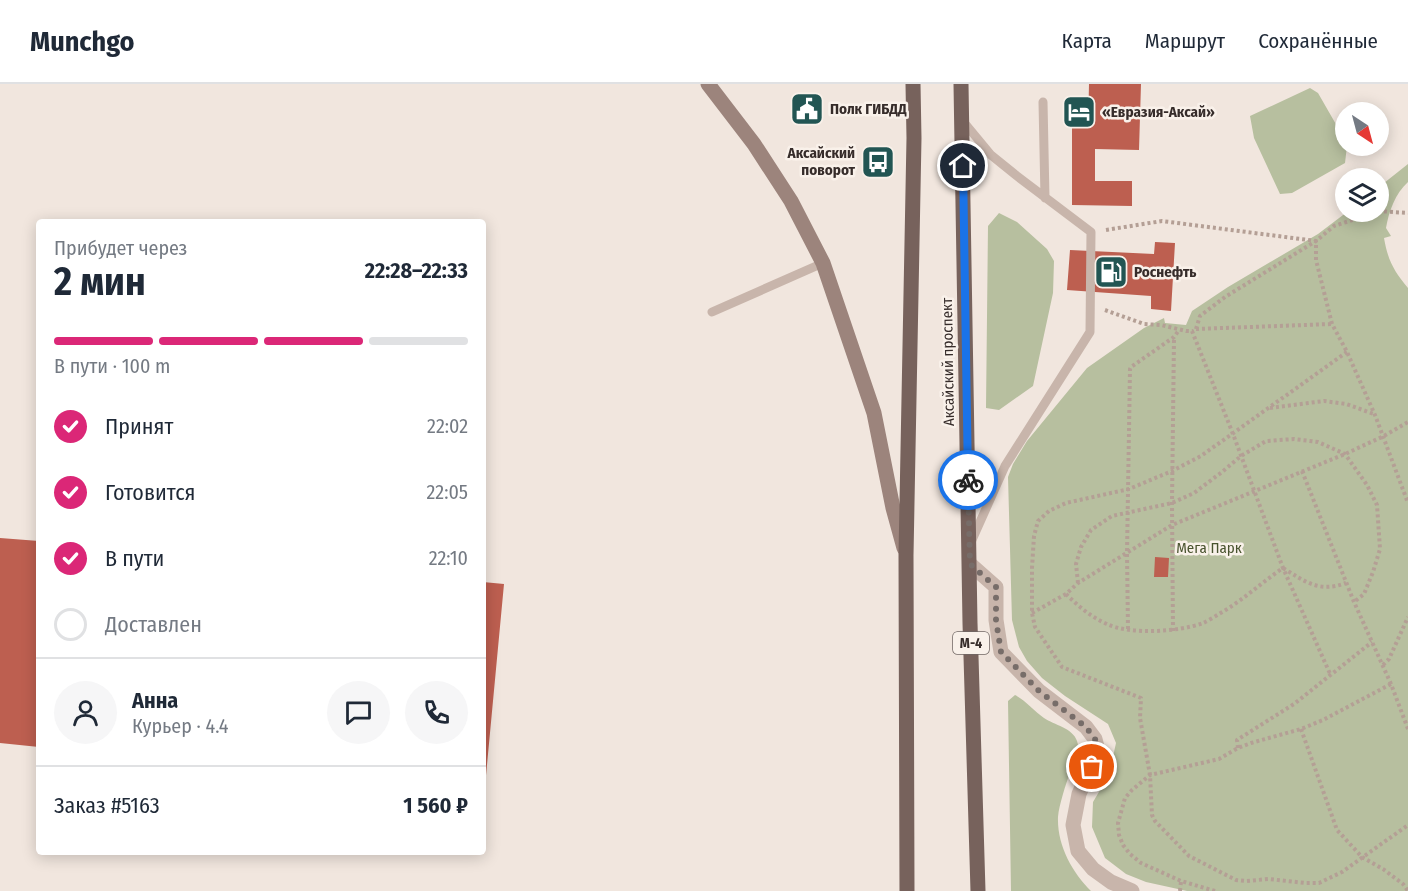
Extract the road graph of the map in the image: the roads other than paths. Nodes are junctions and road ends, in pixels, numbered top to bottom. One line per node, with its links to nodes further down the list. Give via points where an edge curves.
1 (708, 84): 7 (main road, via 785,192)
2 (913, 84): 10 (main road)
3 (961, 84): 5 (main road, Аксайский проспект / М-4)
4 (1044, 102): 6 (lane)
5 (962, 120): 6 (lane, via 991,155); 9 (main road, Аксайский проспект / М-4)
6 (1045, 198): 9 (lane, via 1091,232 1090,332 1005,466)
7 (823, 263): 8 (lane); 10 (main road, via 874,413)
8 (712, 312)
9 (969, 545): 11 (main road, Аксайский проспект / М-4)
10 (906, 555): 12 (main road)
11 (970, 564): 13 (main road, Аксайский проспект / М-4); 14 (street, via 996,587 1001,652 1095,739 1098,751 1079,794 1073,825 1078,851 1093,869)
12 (907, 891)
13 (978, 891)
14 (1132, 891)

